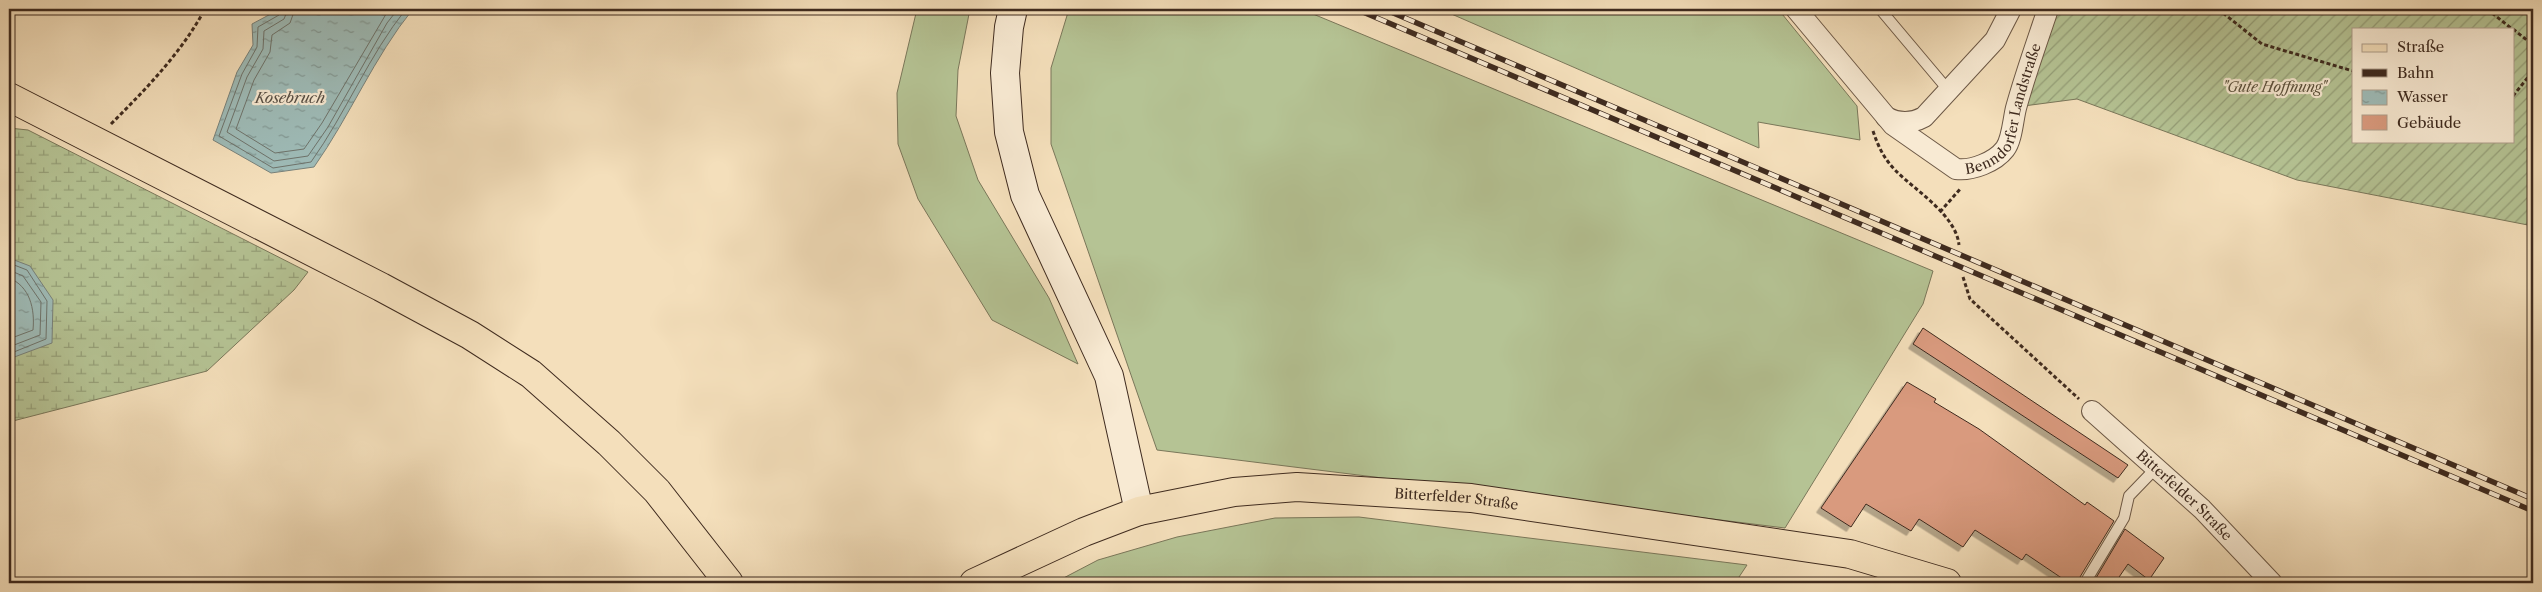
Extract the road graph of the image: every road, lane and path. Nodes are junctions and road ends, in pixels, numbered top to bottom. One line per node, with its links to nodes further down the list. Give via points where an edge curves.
1 (206, 9): 19 (path, via 190,36 153,83)
2 (1013, 9): 26 (main road, via 1005,73 1008,132 1025,195 1109,376)
3 (1796, 9): 17 (street, Benndorfer Landstraße)
4 (1880, 9): 14 (lane)
5 (2011, 9): 14 (street, via 1995,40)
6 (2048, 9): 18 (street, Benndorfer Landstraße, via 2006,148 1990,161 1970,169 1956,169 1906,135)
7 (2218, 9): 12 (path, via 2262,44)
8 (2487, 9): 9 (path)
9 (2512, 28)
10 (2514, 30): 11 (path)
11 (2533, 45)
12 (2352, 70)
13 (2533, 71): 15 (path)
14 (1949, 91): 18 (street, via 1915,122 1895,122)
15 (2514, 95)
16 (9, 98): 19 (main road)
17 (1871, 99): 18 (street, Benndorfer Landstraße); 21 (path, via 1871,126 1879,149 1894,169)
18 (1886, 116)
19 (93, 142): 28 (main road, via 380,287 470,335 531,374 609,443 657,491)
20 (1961, 188): 21 (path)
21 (1940, 212): 22 (path, via 1951,222)
22 (1960, 245)
23 (1963, 277): 24 (path, via 1970,299)
24 (2092, 412): 25 (street, Bitterfelder Straße)
25 (2156, 468): 27 (lane, via 2129,496 2124,518); 31 (street, Bitterfelder Straße, via 2202,509)
26 (1139, 511): 29 (main road, Bitterfelder Straße, via 1084,532); 30 (main road, Bitterfelder Straße, via 1234,492 1296,487 1471,498 1850,554)
27 (2086, 581)
28 (729, 583)
29 (974, 583)
30 (1947, 583)
31 (2272, 583)

